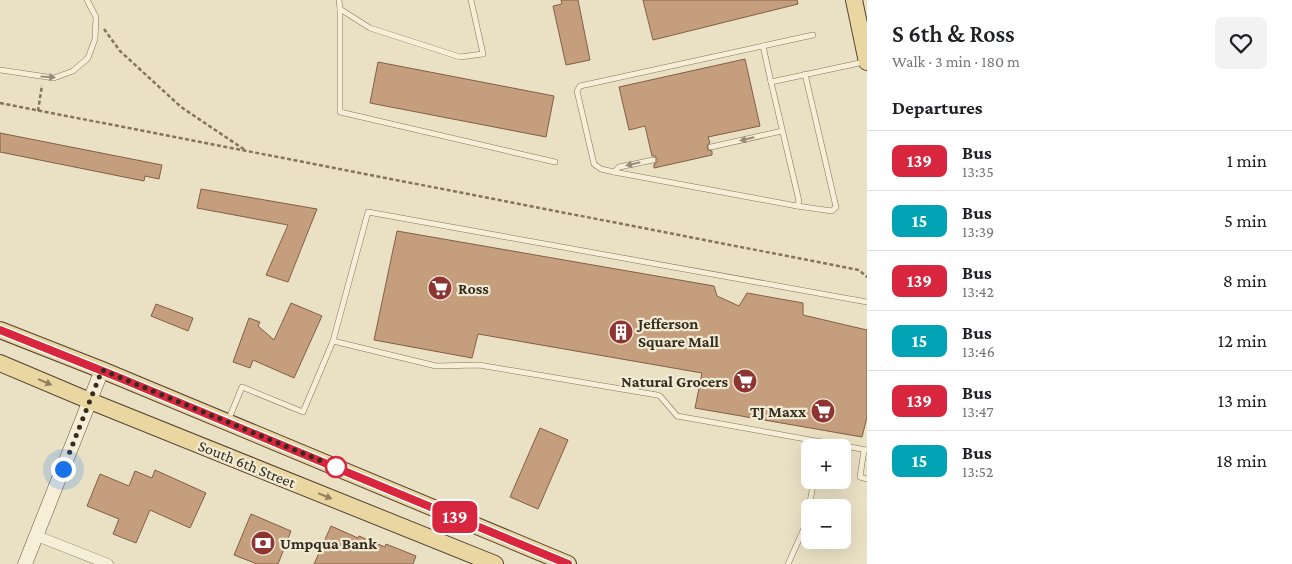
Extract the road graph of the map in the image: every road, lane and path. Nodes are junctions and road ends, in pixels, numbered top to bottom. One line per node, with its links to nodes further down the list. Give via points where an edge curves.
1 (87, 0): 6 (lane)
2 (339, 0): 5 (lane)
3 (472, 0): 5 (lane, via 483,54 460,56 370,28)
4 (854, 0): 9 (main road)
5 (340, 9): 20 (lane, via 340,112)
6 (96, 18): 12 (lane, one-way to 6, via 54,78 73,71 88,58 95,39); 18 (path, via 120,51 181,107)
7 (813, 35): 8 (lane)
8 (763, 46): 13 (lane); 21 (lane, via 580,86 577,91 594,164)
9 (867, 62): 11 (lane)
10 (0, 70): 12 (lane)
11 (805, 74): 13 (lane); 22 (lane, via 836,207 832,211)
12 (43, 77): 15 (path)
13 (771, 82): 16 (lane)
14 (0, 103): 15 (path)
15 (38, 111): 18 (path)
16 (782, 131): 17 (lane, one-way to 17); 22 (lane, via 799,201)
17 (711, 147)
18 (246, 151): 23 (path, via 860,270)
19 (652, 160): 21 (lane, one-way to 21, via 619,167)
20 (555, 162)
21 (614, 172): 22 (lane)
22 (797, 206)
23 (867, 277)
24 (867, 302): 26 (lane, via 368,212)
25 (0, 330): 28 (main road, South 6th Street)
26 (333, 341): 30 (lane, via 304,412 242,387); 31 (lane, via 436,366 479,365 657,395 677,416)
27 (0, 363): 29 (main road, South 6th Street, one-way to 29)
28 (102, 370): 29 (street); 30 (main road, South 6th Street)
29 (90, 401): 36 (street); 39 (main road, South 6th Street, one-way to 39)
30 (227, 422): 40 (main road, South 6th Street)
31 (801, 441)
32 (851, 448): 33 (lane)
33 (866, 450): 34 (lane, via 860,477)
34 (867, 479)
35 (812, 489): 41 (lane, via 806,524)
36 (37, 536): 37 (street); 38 (street)
37 (25, 564)
38 (108, 564)
39 (495, 564)
40 (568, 564)
41 (788, 564)

